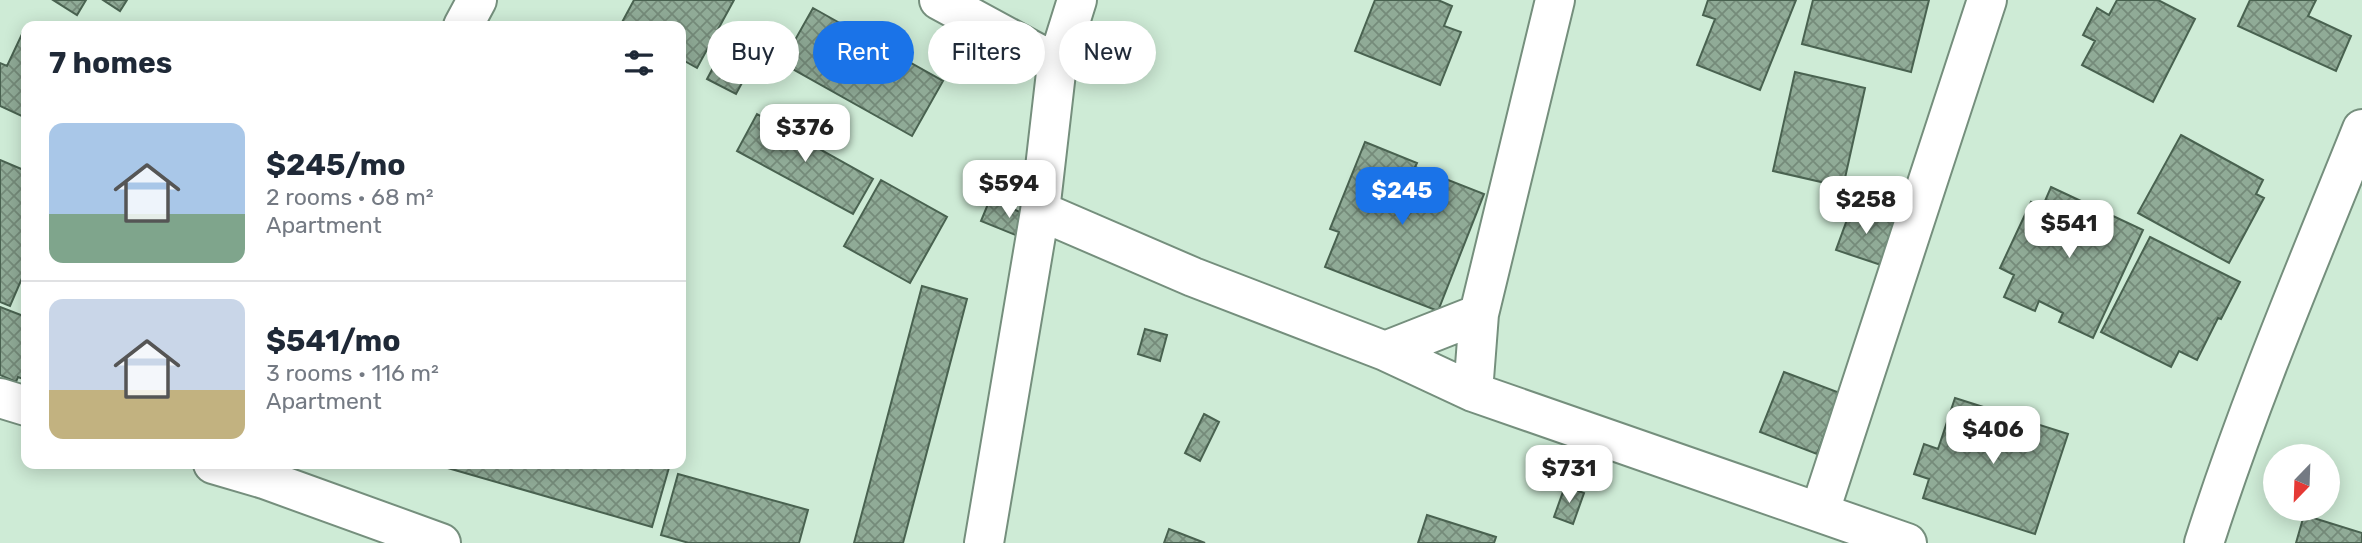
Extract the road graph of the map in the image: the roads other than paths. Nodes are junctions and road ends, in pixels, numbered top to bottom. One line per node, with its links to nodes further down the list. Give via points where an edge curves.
1 (477, 0): 6 (street)
2 (939, 0): 7 (street)
3 (1077, 0): 7 (street)
4 (1555, 0): 10 (street)
5 (1987, 0): 17 (street)
6 (466, 21)
7 (1057, 64): 9 (street)
8 (2362, 129): 21 (street, via 2281,331)
9 (1040, 211): 11 (street, via 1193,277); 19 (street)
10 (1479, 314): 11 (street); 12 (street)
11 (1385, 351): 12 (street)
12 (1473, 392): 17 (street)
13 (0, 398): 14 (street)
14 (21, 404)
15 (247, 469): 16 (street)
16 (267, 472): 18 (street)
17 (1820, 511): 20 (street)
18 (441, 543)
19 (984, 543)
20 (1907, 543)
21 (2204, 543)

